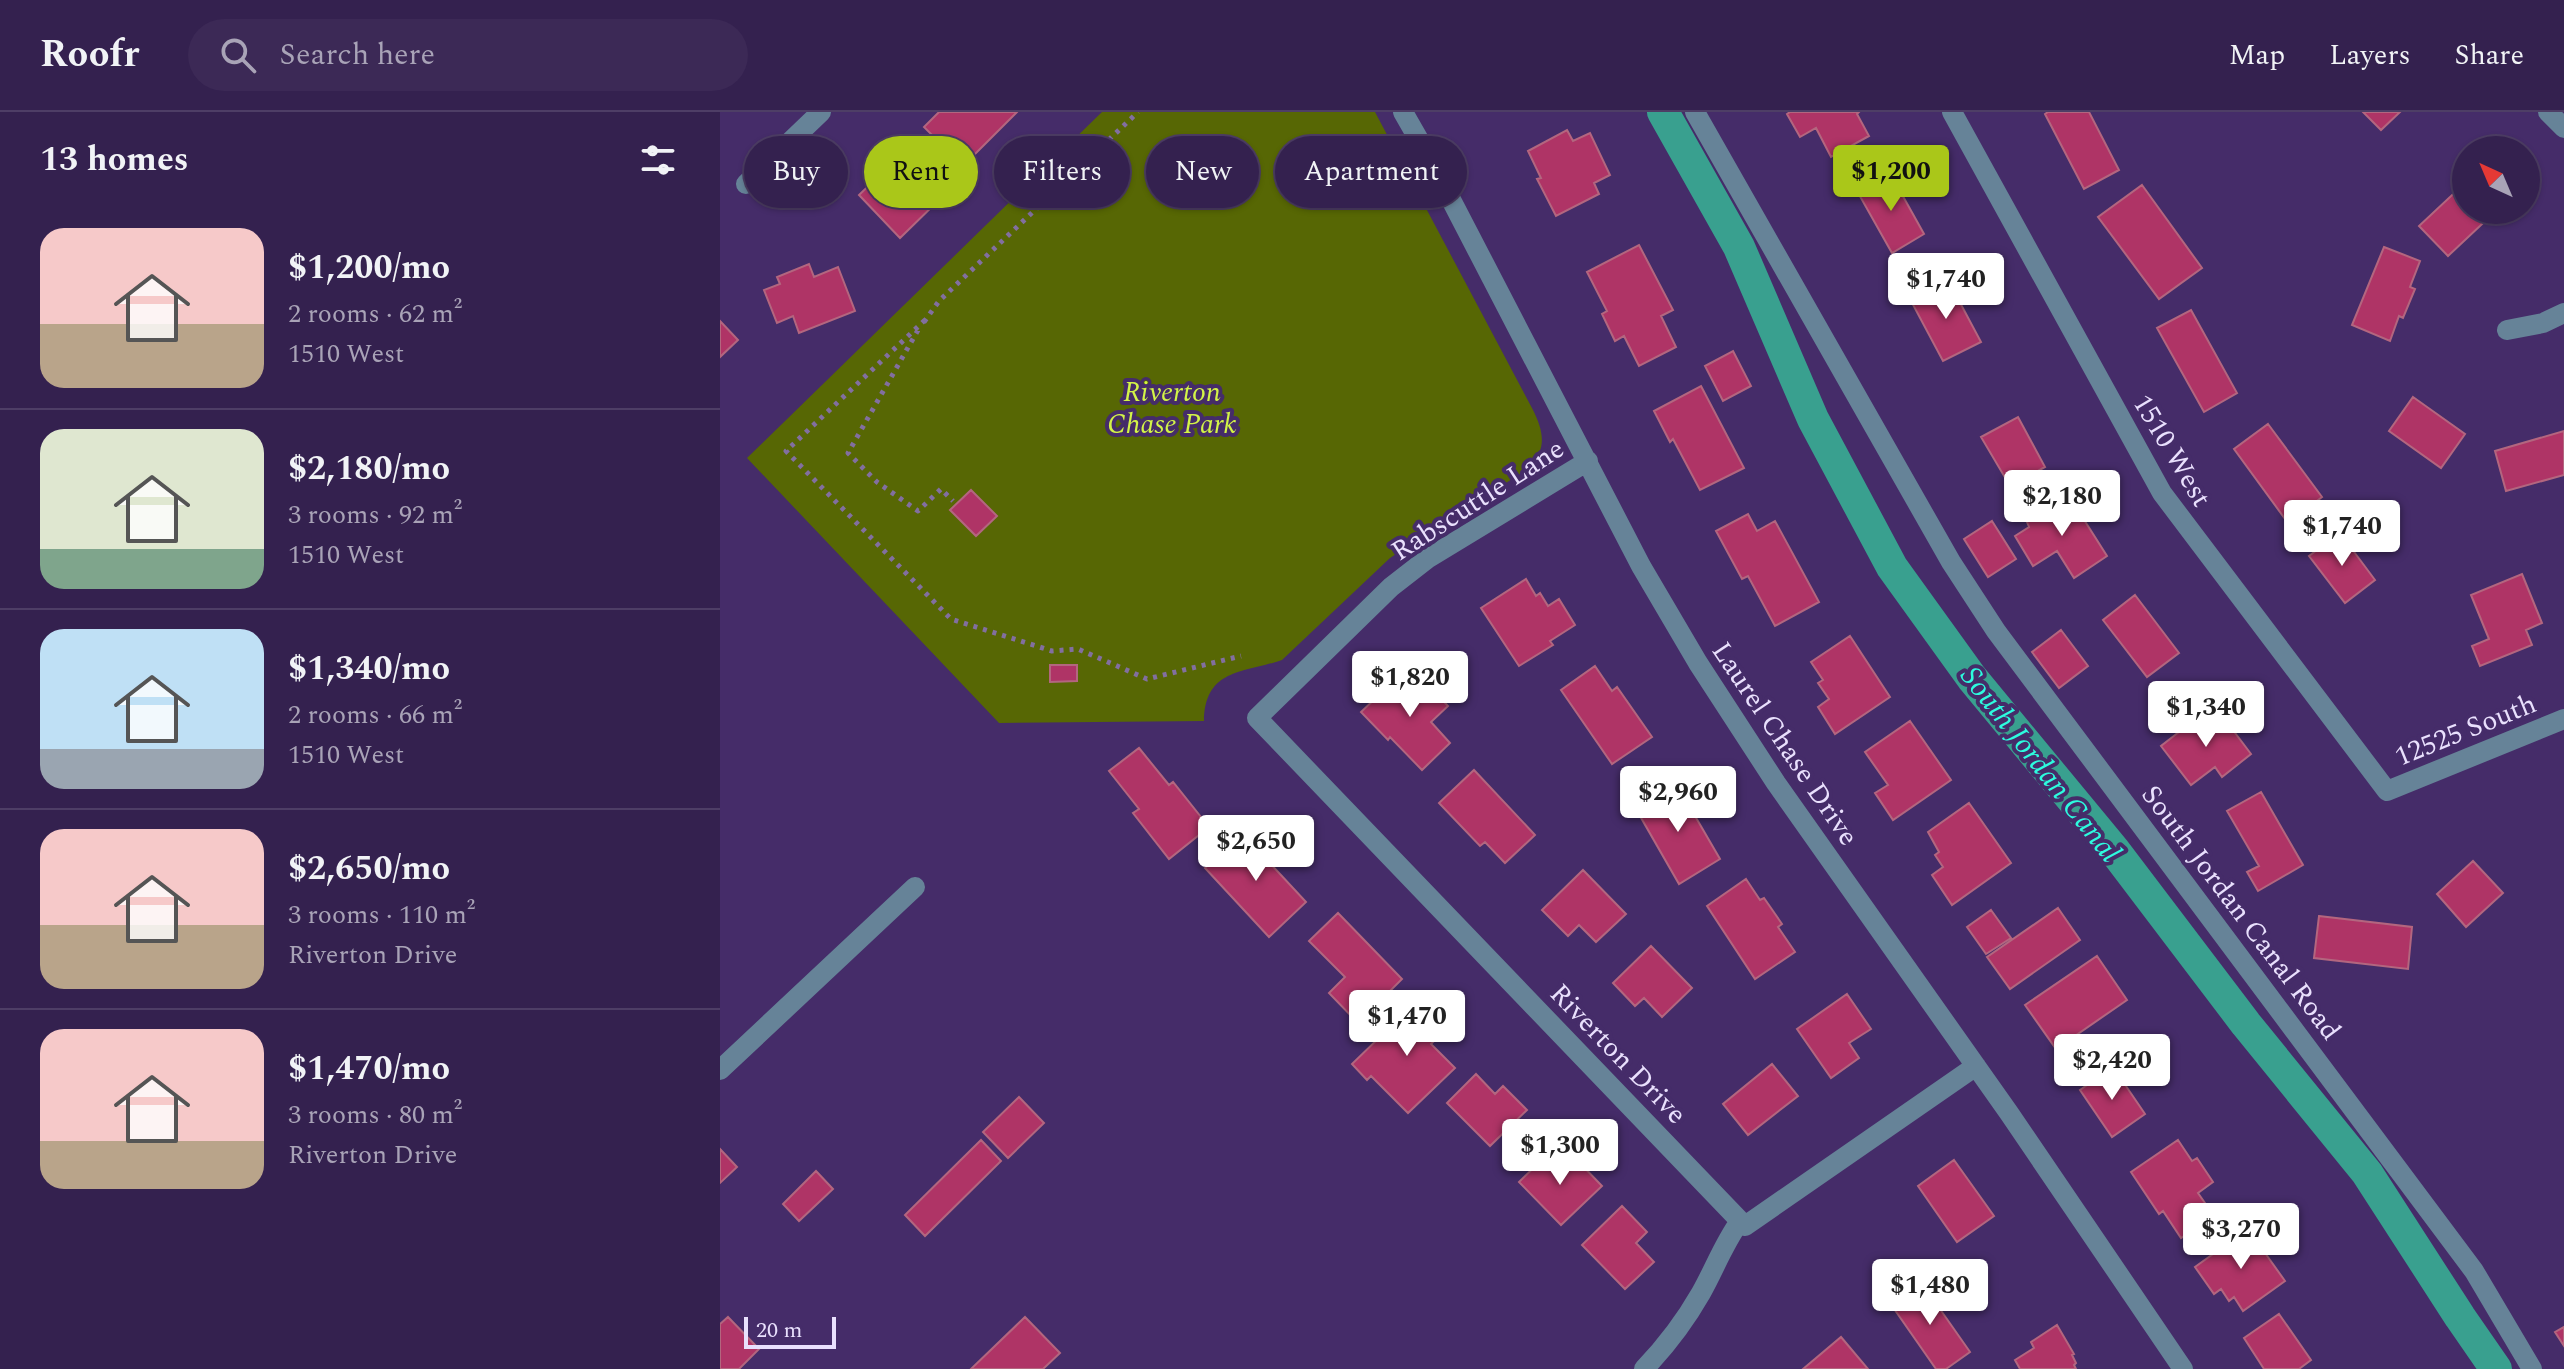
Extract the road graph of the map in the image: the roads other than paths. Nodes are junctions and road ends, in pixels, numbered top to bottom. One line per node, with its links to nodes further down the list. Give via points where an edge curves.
1 (821, 112): 7 (street)
2 (1403, 112): 10 (street, Laurel Chase Drive)
3 (1695, 112): 20 (street, South Jordan Canal Road, via 1951,562 1996,631 2474,1271)
4 (1952, 112): 13 (street, 1510 West, via 2162,493)
5 (2548, 112): 6 (street)
6 (2564, 128)
7 (796, 136)
8 (2564, 313): 9 (street)
9 (2507, 330)
10 (1588, 461): 11 (street, Rabscuttle Lane, via 1391,587); 15 (street, Laurel Chase Drive, via 1698,663)
11 (1257, 718): 17 (street, Riverton Drive)
12 (2564, 719): 13 (street, 12525 South)
13 (2387, 791)
14 (915, 887): 16 (street)
15 (1976, 1066): 17 (street, via 1745,1226); 19 (street, Laurel Chase Drive)
16 (720, 1070)
17 (1740, 1221): 18 (street, via 1678,1329)
18 (1644, 1369)
19 (2183, 1369)
20 (2532, 1369)

